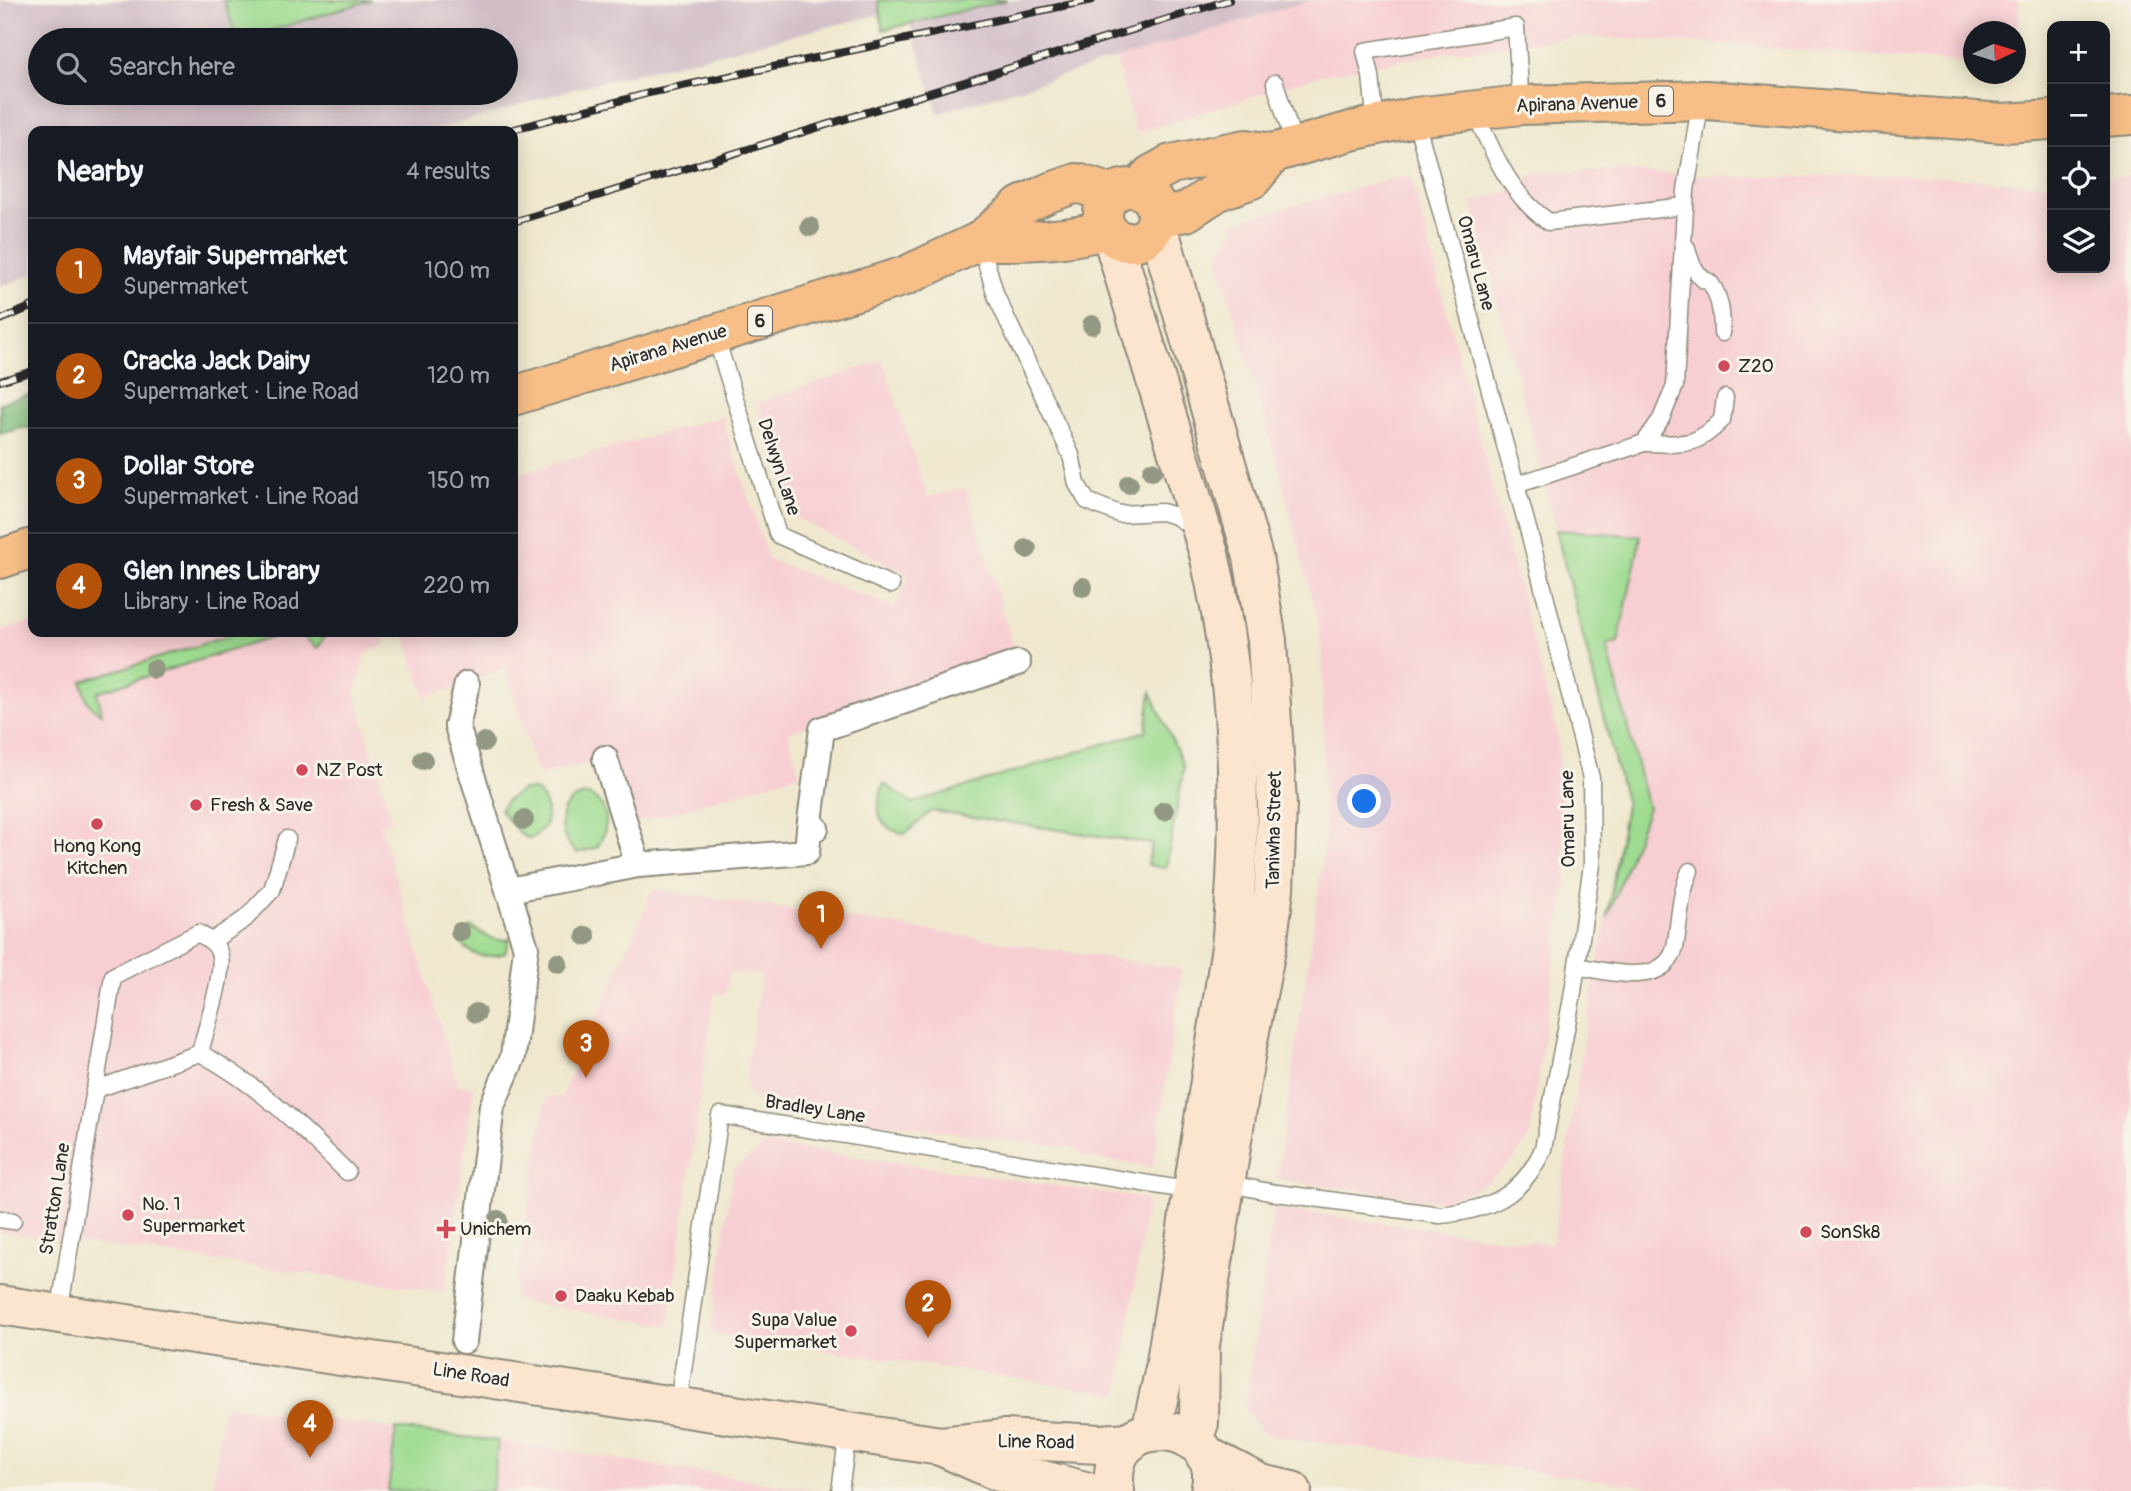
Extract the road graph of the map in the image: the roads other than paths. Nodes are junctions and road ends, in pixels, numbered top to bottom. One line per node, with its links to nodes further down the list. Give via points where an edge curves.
1 (1275, 83): 10 (lane)
2 (1700, 100): 3 (main road, Apirana Avenue / 6); 8 (main road, Apirana Avenue / 6, via 2003,123); 11 (lane)
3 (1521, 105): 4 (main road, Apirana Avenue / 6); 9 (lane, via 1516,27 1478,31 1365,51)
4 (1474, 110): 6 (main road, Apirana Avenue / 6); 11 (lane, via 1510,180 1549,222)
5 (2131, 115): 7 (main road)
6 (1415, 117): 9 (main road, Apirana Avenue / 6); 22 (lane, Omaru Lane)
7 (2110, 117)
8 (2047, 120)
9 (1376, 126): 10 (main road, Apirana Avenue / 6)
10 (1284, 150): 12 (main road, Apirana Avenue / 6, via 1246,149 1171,164 1151,175)
11 (1685, 206): 13 (lane)
12 (1130, 215): 14 (main road, Apirana Avenue / 6, via 1085,236); 14 (main road, Apirana Avenue / 6, via 1077,183 1021,205); 19 (main road, Taniwha Street, via 1163,244); 21 (main road, Taniwha Street)
13 (1684, 235): 15 (lane, via 1693,267 1717,295); 20 (lane, via 1675,386)
14 (980, 241): 16 (main road, Apirana Avenue / 6, via 905,276); 23 (lane, via 996,296 1071,456 1077,484 1087,501 1119,514)
15 (1723, 333)
16 (715, 334): 17 (main road, Apirana Avenue / 6); 27 (lane, Delwyn Lane, via 778,535)
17 (518, 394)
18 (1725, 398): 20 (lane, via 1722,420 1700,438 1686,444)
19 (1211, 412): 21 (main road); 40 (main road, Taniwha Street, via 1253,557 1267,641 1277,804 1268,939 1246,1051)
20 (1644, 443): 22 (lane)
21 (1185, 479): 23 (lane, via 1176,499); 24 (main road, Taniwha Street)
22 (1516, 485): 36 (lane, Omaru Lane, via 1591,778 1592,865)
23 (1162, 512): 24 (lane)
24 (1204, 536): 40 (main road, Taniwha Street, via 1229,669 1237,757 1236,899)
25 (28, 550): 26 (main road)
26 (0, 559)
27 (891, 585)
28 (1018, 663): 32 (street, via 822,729 807,852)
29 (467, 684): 34 (street, via 457,726)
30 (605, 758): 32 (street)
31 (287, 839): 35 (lane, via 272,890 245,919)
32 (638, 865): 34 (street)
33 (1690, 872): 36 (lane, via 1682,890 1674,950 1656,970 1635,975)
34 (509, 890): 43 (street, via 526,948 513,1057 492,1106)
35 (212, 941): 37 (lane, via 220,955 219,977); 38 (lane, Stratton Lane, via 198,933 113,976)
36 (1577, 966): 40 (lane, Omaru Lane, via 1543,1149 1535,1167 1508,1195 1463,1213 1440,1215)
37 (200, 1053): 38 (lane); 39 (lane, via 233,1071 284,1110)
38 (94, 1090): 42 (lane, Stratton Lane)
39 (347, 1172)
40 (1210, 1187): 44 (lane, Bradley Lane, via 720,1115); 46 (main road, Taniwha Street, via 1165,1368); 48 (main road, Taniwha Street, via 1200,1345)
41 (0, 1305): 42 (main road, Line Road)
42 (59, 1314): 44 (main road, Line Road)
43 (464, 1341)
44 (678, 1405): 45 (main road, Line Road)
45 (848, 1433): 47 (main road, Line Road); 49 (lane)
46 (1140, 1437): 47 (main road, Line Road, via 1100,1444 1005,1439); 48 (main road, Line Road, via 1165,1430 1180,1433); 51 (main road, Taniwha Street, via 1121,1453 1115,1466)
47 (941, 1446): 50 (main road, Line Road, via 999,1472)
48 (1202, 1462): 52 (main road)
49 (840, 1491)
50 (1085, 1491)
51 (1115, 1491)
52 (1292, 1491)

